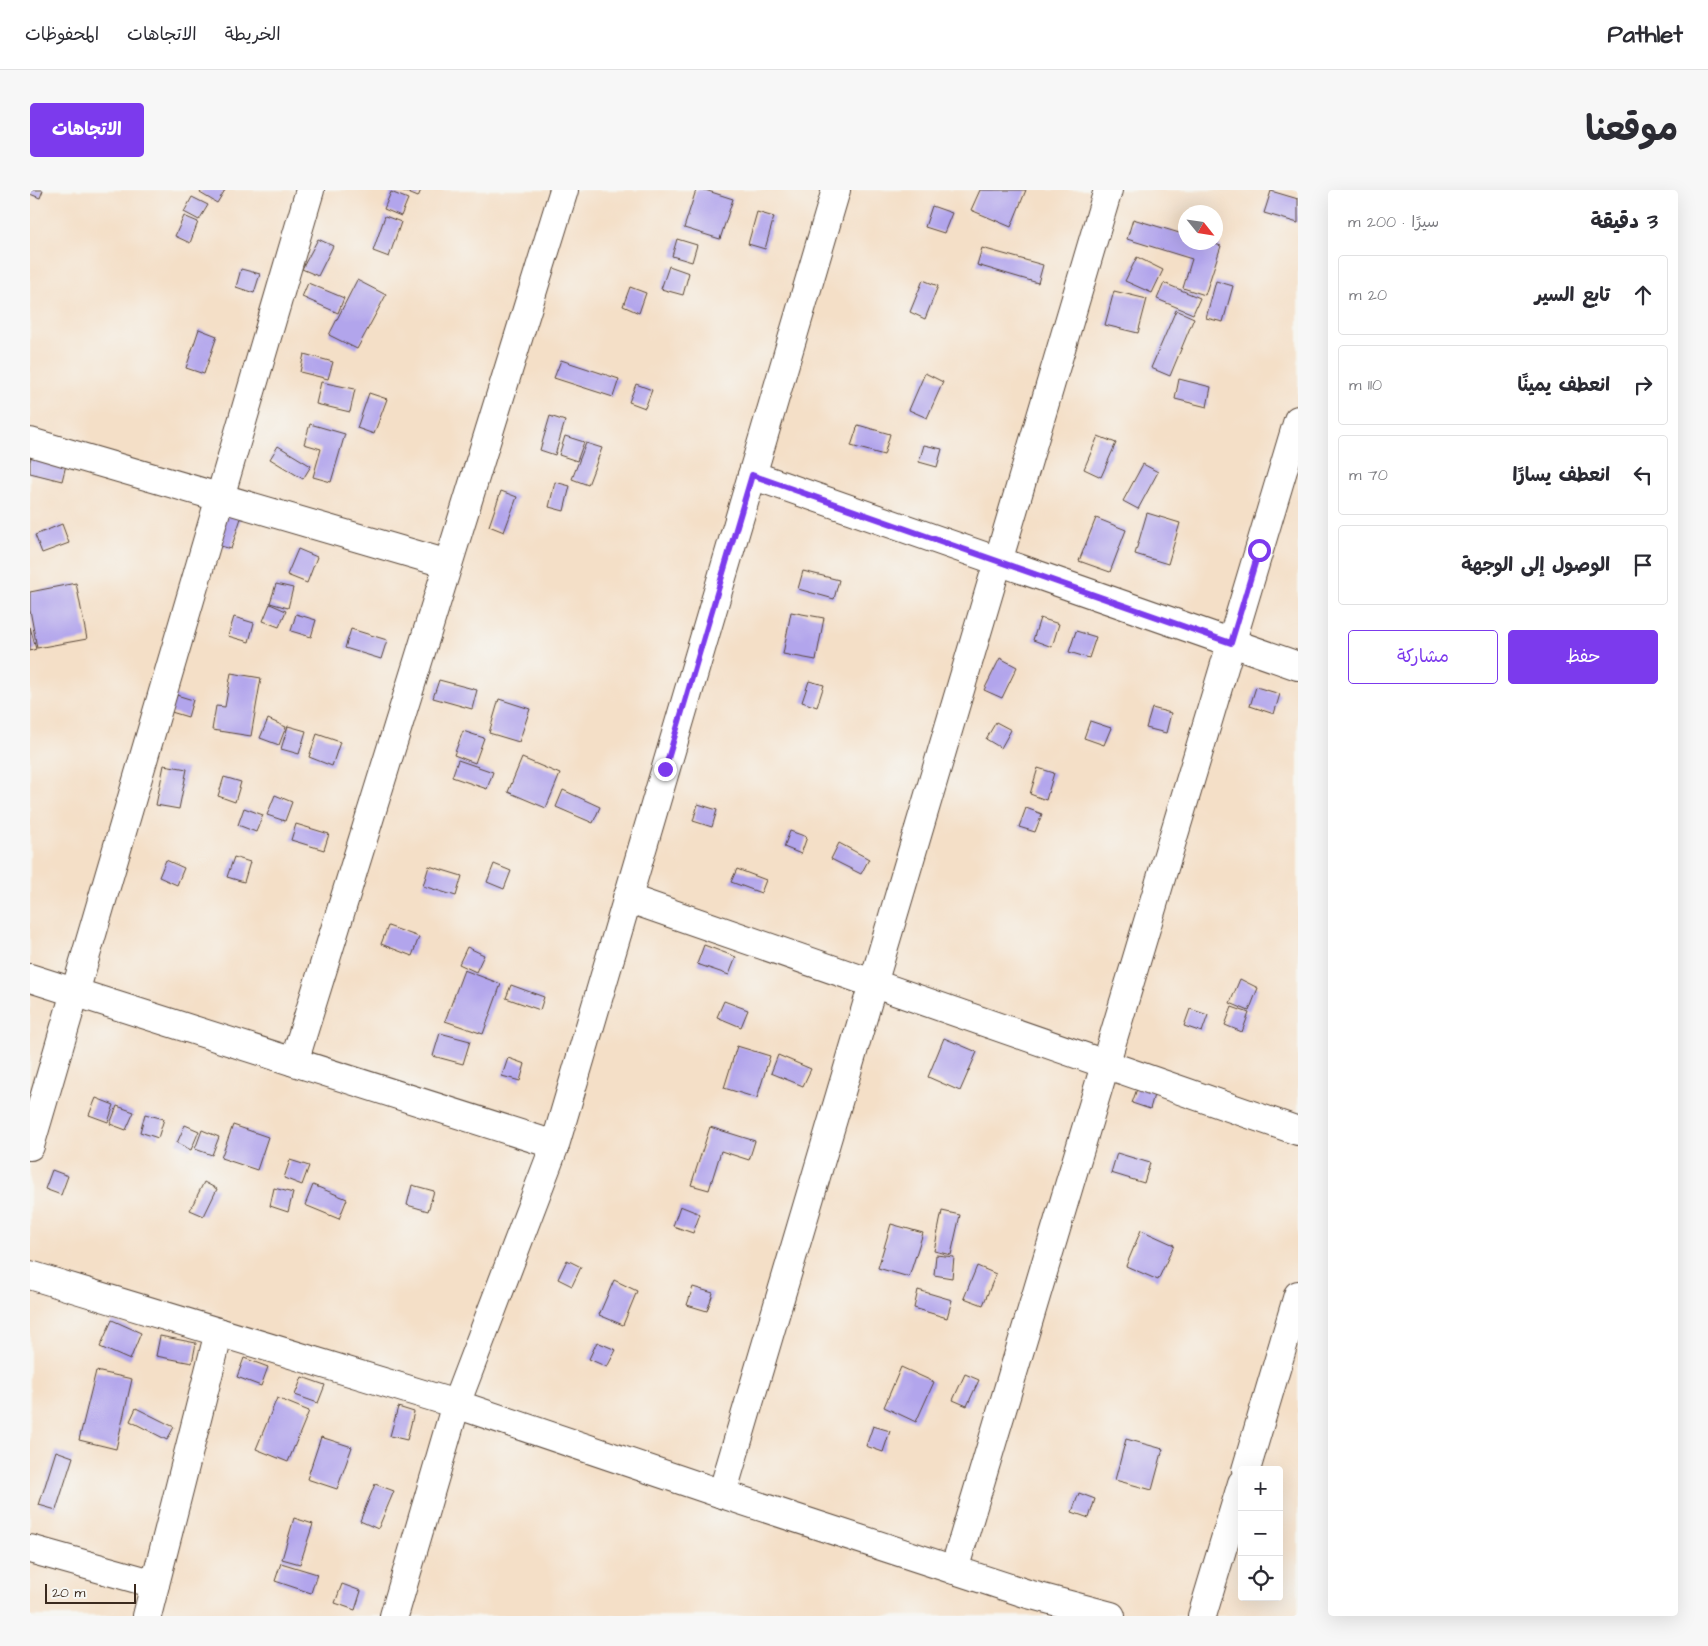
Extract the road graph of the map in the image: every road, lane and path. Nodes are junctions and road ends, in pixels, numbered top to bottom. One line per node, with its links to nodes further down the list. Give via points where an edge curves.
1 (310, 190): 8 (street)
2 (564, 190): 10 (street)
3 (836, 190): 7 (street)
4 (1108, 190): 9 (street)
5 (1298, 420): 11 (street)
6 (30, 442): 8 (street)
7 (752, 475): 9 (street); 13 (street)
8 (220, 498): 10 (street); 16 (street)
9 (998, 561): 11 (street); 15 (street)
10 (448, 564): 17 (street)
11 (1231, 643): 12 (street); 18 (street)
12 (1298, 666)
13 (627, 898): 15 (street); 20 (street)
14 (30, 978): 16 (street)
15 (873, 984): 18 (street); 27 (street)
16 (75, 992): 17 (street); 21 (street)
17 (294, 1062): 20 (street)
18 (1105, 1064): 19 (street); 30 (street)
19 (1298, 1131)
20 (554, 1145): 25 (street)
21 (30, 1146)
22 (30, 1275): 24 (street)
23 (1298, 1295): 26 (street)
24 (219, 1332): 25 (street); 31 (street)
25 (456, 1404): 27 (street); 33 (street)
26 (1247, 1466)
27 (722, 1494): 30 (street)
28 (1238, 1496): 35 (street)
29 (30, 1548): 31 (street)
30 (954, 1570): 34 (street)
31 (155, 1584): 32 (street)
32 (147, 1616)
33 (394, 1616)
34 (1111, 1616)
35 (1202, 1616)

